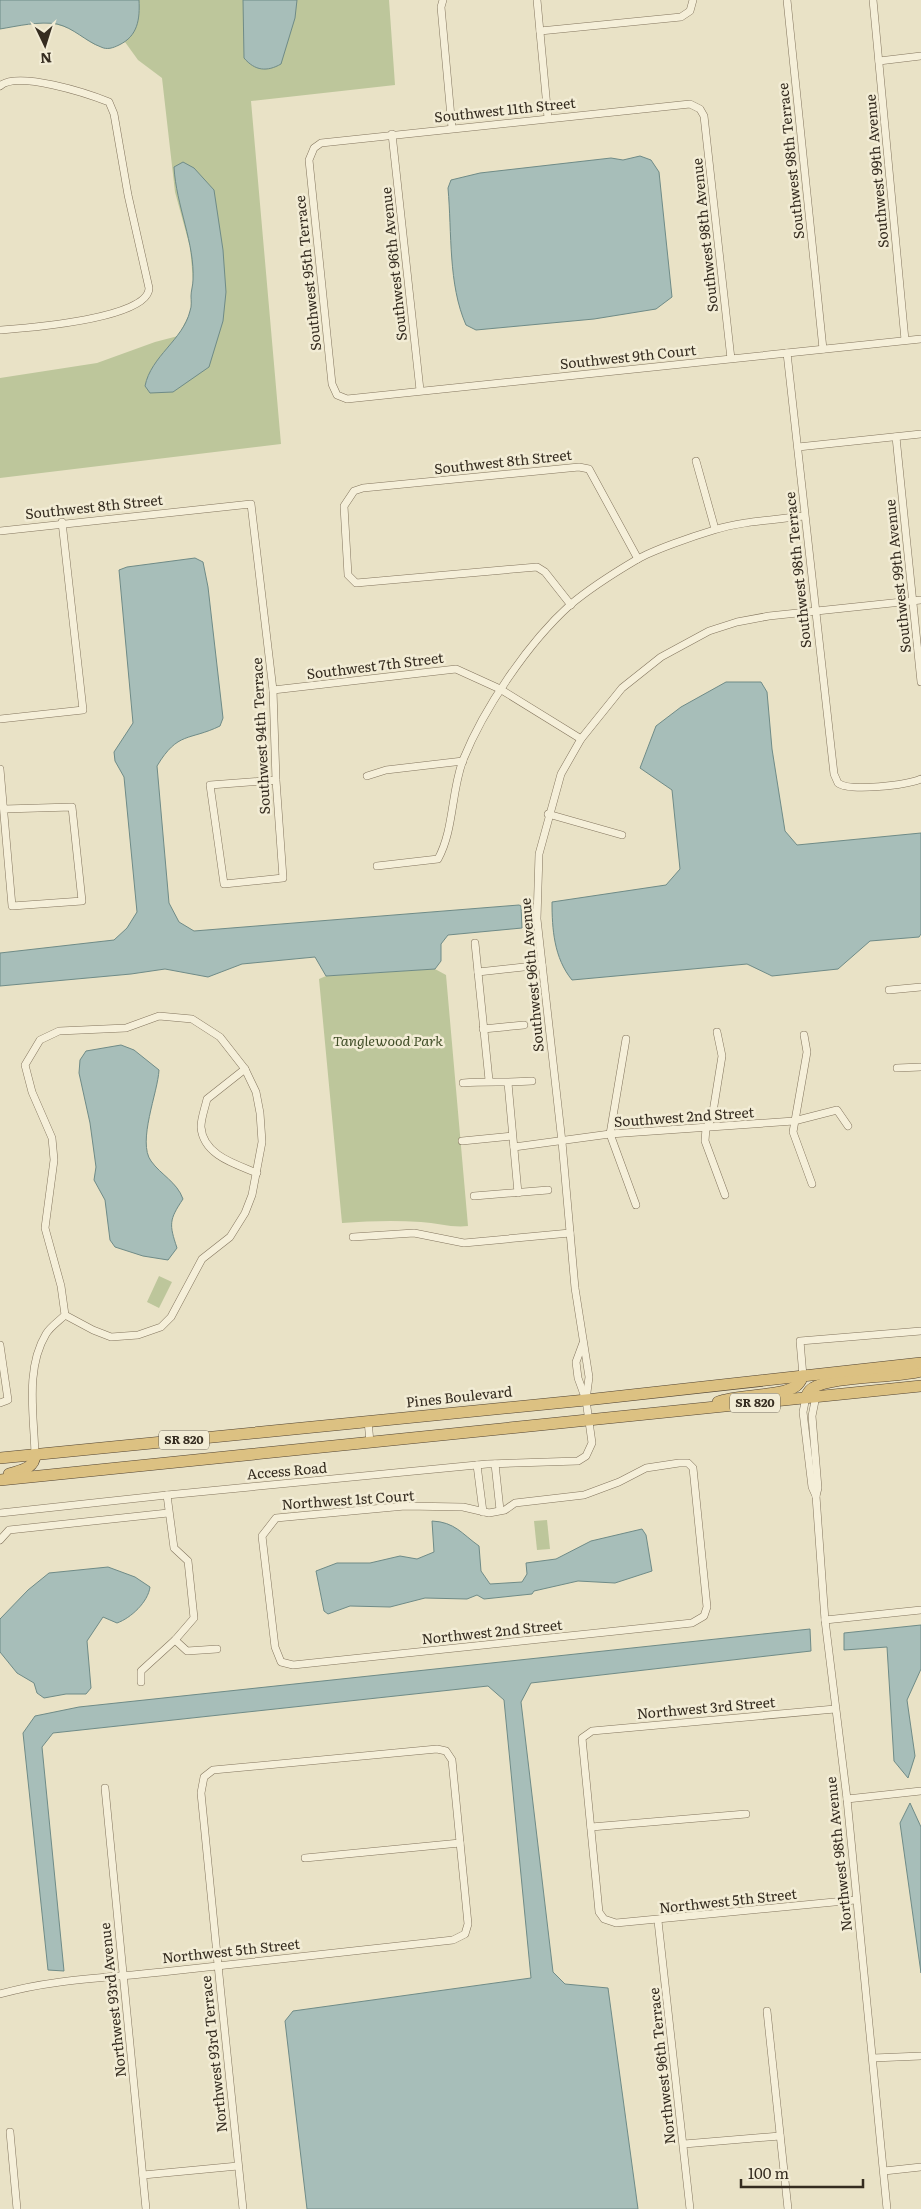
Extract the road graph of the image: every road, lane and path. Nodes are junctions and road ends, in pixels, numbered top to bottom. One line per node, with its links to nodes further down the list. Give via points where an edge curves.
1 (443, 0): 12 (street, via 440,7)
2 (536, 0): 6 (street)
3 (693, 0): 6 (street, via 690,11 681,17)
4 (787, 0): 18 (street, Southwest 98th Terrace)
5 (874, 0): 8 (street, Southwest 99th Avenue)
6 (540, 31): 11 (street)
7 (921, 56): 8 (street)
8 (879, 60): 17 (street, Southwest 99th Avenue)
9 (0, 86): 15 (street, via 14,80 50,84 110,102 149,292 143,302 113,314 41,327)
10 (700, 109): 11 (street, Southwest 11th Street, via 690,104); 20 (street, Southwest 98th Avenue, via 704,116)
11 (548, 118): 12 (street, Southwest 11th Street)
12 (452, 128): 13 (street, Southwest 11th Street)
13 (392, 134): 14 (street, Southwest 11th Street, via 321,143); 21 (street, Southwest 96th Avenue)
14 (314, 148): 22 (street, Southwest 95th Terrace, via 309,160 332,384)
15 (0, 330)
16 (921, 339): 17 (street, Southwest 9th Court)
17 (905, 340): 18 (street, Southwest 9th Court)
18 (822, 349): 19 (street, Southwest 9th Court)
19 (787, 353): 20 (street, Southwest 9th Court); 25 (street, Southwest 98th Terrace)
20 (731, 358): 21 (street, Southwest 9th Court)
21 (420, 390): 22 (street, Southwest 9th Court, via 347,398)
22 (337, 395)
23 (921, 434): 24 (street)
24 (896, 437): 25 (street); 34 (street, Southwest 99th Avenue)
25 (798, 447): 28 (street, Southwest 98th Terrace)
26 (696, 461): 30 (street)
27 (251, 504): 29 (street, Southwest 8th Street); 39 (street, Southwest 94th Terrace)
28 (804, 516): 30 (street); 36 (street, Southwest 98th Terrace)
29 (62, 522): 31 (street, Southwest 8th Street); 40 (street, via 83,710)
30 (715, 530): 32 (street)
31 (0, 531)
32 (638, 559): 35 (street); 35 (street, Southwest 8th Street, via 589,469 580,467 363,488 349,496 344,506 348,575 356,583 537,567 545,572)
33 (921, 600): 34 (street)
34 (913, 601): 36 (street); 37 (street, Southwest 99th Avenue)
35 (571, 605): 38 (street)
36 (815, 612): 41 (street, Southwest 96th Avenue, via 736,622 669,653 622,688); 45 (street, Southwest 98th Terrace, via 834,774 838,783 849,788)
37 (921, 682)
38 (500, 689): 39 (street, Southwest 7th Street, via 456,669); 41 (street, Southwest 7th Street); 42 (street)
39 (273, 690): 46 (street, Southwest 94th Terrace)
40 (0, 719)
41 (581, 739): 48 (street, Southwest 96th Avenue, via 561,774)
42 (463, 761): 44 (street, via 386,770); 50 (street, via 438,860)
43 (0, 769): 47 (street)
44 (367, 776)
45 (921, 779)
46 (276, 780): 46 (street, Southwest 94th Terrace, via 210,785 224,884 282,878)
47 (4, 809): 47 (street, via 12,906 82,901 72,806)
48 (548, 814): 49 (street); 52 (street, Southwest 96th Avenue, via 537,870 537,919)
49 (622, 835)
50 (377, 866)
51 (475, 943): 53 (street)
52 (542, 966): 53 (street); 74 (street, Southwest 96th Avenue)
53 (478, 972): 57 (street)
54 (921, 987): 55 (street)
55 (889, 990)
56 (524, 1025): 57 (street)
57 (483, 1029): 64 (street)
58 (717, 1032): 70 (street, via 722,1056 712,1118)
59 (804, 1035): 68 (street, via 806,1052)
60 (626, 1039): 71 (street)
61 (921, 1067): 62 (street)
62 (897, 1068)
63 (245, 1069): 76 (street, via 256,1092 260,1113 262,1142); 76 (street, via 206,1099 201,1127 206,1143 220,1157); 85 (street, via 220,1037 192,1018 158,1016 126,1028 60,1031 40,1040 25,1065 32,1092 52,1138 54,1160 45,1228 61,1286)
64 (489, 1080): 66 (street); 67 (street)
65 (532, 1081): 67 (street)
66 (463, 1083)
67 (508, 1083): 72 (street)
68 (794, 1121): 69 (street, Southwest 2nd Street, via 837,1110); 70 (street, Southwest 2nd Street); 77 (street, via 792,1132)
69 (848, 1126)
70 (706, 1128): 71 (street, Southwest 2nd Street); 80 (street, via 705,1141)
71 (610, 1134): 74 (street, Southwest 2nd Street); 82 (street)
72 (512, 1136): 73 (street); 75 (street)
73 (462, 1141)
74 (562, 1142): 75 (street, Southwest 2nd Street); 83 (street, Southwest 96th Avenue)
75 (514, 1148): 79 (street)
76 (257, 1173): 85 (street, via 252,1195 239,1223 230,1237 202,1259 171,1317 161,1327 138,1335 111,1337)
77 (812, 1184)
78 (548, 1190): 79 (street)
79 (518, 1193): 81 (street)
80 (724, 1195)
81 (474, 1196)
82 (636, 1205)
83 (570, 1233): 84 (street, via 464,1243 414,1233); 94 (street, Southwest 96th Avenue, via 583,1343 576,1362)
84 (353, 1237)
85 (65, 1315): 100 (street, via 47,1332 38,1352 32,1380)
86 (921, 1331): 91 (street, via 800,1341)
87 (0, 1346): 89 (street)
88 (921, 1363): 91 (highway, Pines Boulevard / SR 820)
89 (2, 1369): 95 (street, via 8,1400)
90 (921, 1371): 93 (highway, via 827,1383 814,1387)
91 (802, 1376): 94 (highway, Pines Boulevard / SR 820); 96 (highway, via 799,1384 790,1390 731,1397)
92 (921, 1386): 93 (highway, SR 820)
93 (811, 1397): 96 (highway, SR 820); 114 (street, Northwest 98th Avenue, via 804,1417 812,1487 816,1496)
94 (586, 1400): 97 (street, Southwest 96th Avenue); 98 (highway, Pines Boulevard / SR 820)
95 (0, 1403)
96 (700, 1408): 97 (highway, SR 820)
97 (588, 1420): 99 (highway, SR 820); 102 (street, Southwest 96th Avenue, via 592,1443 590,1450)
98 (368, 1421): 99 (street); 100 (highway, Pines Boulevard / SR 820)
99 (370, 1442): 105 (highway, SR 820)
100 (35, 1454): 101 (highway, Pines Boulevard / SR 820); 105 (highway, via 30,1466)
101 (0, 1458)
102 (578, 1462): 103 (street, Access Road)
103 (495, 1464): 104 (street, Access Road); 107 (street)
104 (477, 1465): 106 (street, Access Road); 108 (street)
105 (0, 1478)
106 (167, 1494): 109 (street); 110 (street, Access Road)
107 (500, 1510): 108 (street, Northwest 1st Court); 113 (street, Northwest 1st Court, via 516,1503 584,1495 646,1468 688,1463 693,1468 707,1607)
108 (482, 1512): 117 (street, Northwest 1st Court, via 463,1507 405,1506 272,1518 262,1536 275,1648)
109 (168, 1513): 111 (street, via 9,1530); 115 (street, via 174,1548 188,1561 194,1618)
110 (0, 1514)
111 (0, 1540)
112 (921, 1610): 114 (street)
113 (704, 1616): 117 (street, Northwest 2nd Street, via 692,1623 293,1665)
114 (825, 1620): 119 (street, Northwest 98th Avenue)
115 (175, 1640): 116 (street, via 187,1651); 118 (street, via 141,1671)
116 (217, 1649)
117 (281, 1662)
118 (141, 1682)
119 (835, 1709): 122 (street, Northwest 98th Avenue); 124 (street, Northwest 3rd Street, via 592,1731 582,1738)
120 (105, 1788): 130 (street, Northwest 93rd Avenue)
121 (921, 1791): 122 (street)
122 (847, 1799): 127 (street, Northwest 98th Avenue)
123 (746, 1814): 124 (street)
124 (591, 1827): 128 (street, Northwest 5th Street, via 600,1912 604,1919 616,1923)
125 (460, 1843): 126 (street); 129 (street, Northwest 5th Street, via 468,1924 465,1934 454,1940); 129 (street, Northwest 93rd Terrace, via 452,1760 446,1751 436,1749 214,1770 204,1777 201,1793)
126 (305, 1858)
127 (855, 1900): 128 (street, Northwest 5th Street); 134 (street, Northwest 98th Avenue)
128 (658, 1921): 137 (street, Northwest 96th Terrace)
129 (218, 1965): 130 (street, Northwest 5th Street); 138 (street, Northwest 93rd Terrace)
130 (122, 1976): 131 (street, Northwest 5th Street, via 34,1984); 141 (street, Northwest 93rd Avenue)
131 (0, 1994)
132 (767, 2012): 136 (street)
133 (921, 2056): 134 (street)
134 (872, 2058): 140 (street, Northwest 98th Avenue)
135 (10, 2132): 142 (street)
136 (780, 2136): 137 (street); 146 (street)
137 (684, 2144): 145 (street, Northwest 96th Terrace)
138 (238, 2166): 141 (street); 144 (street, Northwest 93rd Terrace)
139 (921, 2167): 140 (street)
140 (884, 2171): 147 (street, Northwest 98th Avenue)
141 (143, 2175): 143 (street, Northwest 93rd Avenue)
142 (17, 2209)
143 (146, 2209)
144 (243, 2209)
145 (690, 2209)
146 (788, 2209)
147 (887, 2209)

